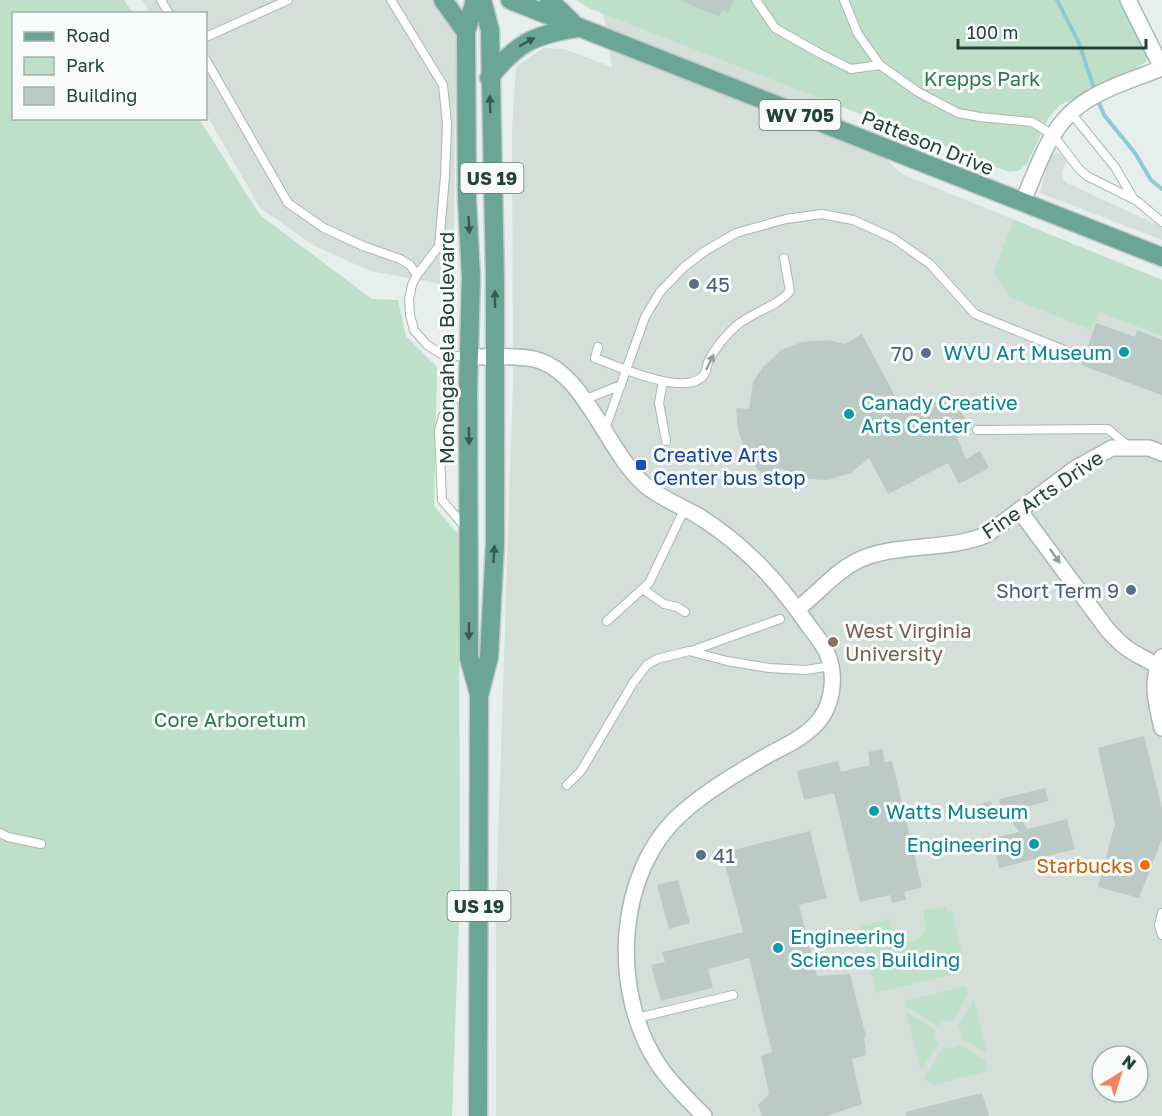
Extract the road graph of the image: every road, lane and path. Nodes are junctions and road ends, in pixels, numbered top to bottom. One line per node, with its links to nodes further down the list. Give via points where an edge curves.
1 (288, 0): 13 (lane)
2 (391, 0): 25 (lane, via 443,85 447,124 439,246)
3 (443, 0): 12 (main road)
4 (475, 0): 12 (main road, Monongahela Boulevard / US 19)
5 (482, 0): 17 (main road, Monongahela Boulevard / US 19, via 490,30)
6 (510, 0): 11 (main road, Patteson Drive / WV 705)
7 (549, 0): 11 (main road)
8 (756, 0): 15 (lane, via 775,28 819,53 850,69)
9 (844, 0): 15 (lane, via 858,34)
10 (1128, 0): 16 (street)
11 (577, 28): 17 (main road, one-way to 11, via 511,53 530,40); 21 (main road, Patteson Drive / WV 705)
12 (465, 32): 28 (main road, Monongahela Boulevard / US 19, one-way to 28)
13 (207, 37)
14 (207, 62): 25 (lane, via 288,203 324,228 400,259)
15 (880, 65): 19 (lane, via 918,92 958,113 1032,122)
16 (1162, 68): 18 (street, via 1086,101)
17 (489, 78): 29 (main road, Monongahela Boulevard / US 19, one-way to 17)
18 (1071, 113): 19 (street); 20 (lane, via 1115,167)
19 (1053, 135): 20 (lane, via 1087,176); 21 (street)
20 (1134, 200): 22 (lane)
21 (1022, 203): 23 (main road, Patteson Drive / WV 705)
22 (1162, 222)
23 (1162, 257)
24 (784, 258): 31 (lane, one-way to 24, via 684,385 703,376 724,337 784,298 790,291)
25 (417, 275): 28 (lane, via 409,298 414,330 443,355)
26 (598, 347): 30 (lane, via 595,358)
27 (1071, 353): 30 (lane, via 975,314 930,264 893,238 853,220 822,214 736,233 684,267 660,292 645,317)
28 (470, 357): 29 (street); 33 (main road, Monongahela Boulevard / US 19)
29 (494, 357): 34 (street, via 532,359 551,365 567,377); 51 (main road, Monongahela Boulevard / US 19, one-way to 29, via 489,657 495,544)
30 (626, 369): 31 (lane); 32 (lane)
31 (663, 381): 37 (lane, via 659,404)
32 (621, 385): 34 (lane); 36 (lane)
33 (468, 390): 42 (main road, Monongahela Boulevard / US 19, one-way to 42); 42 (lane, via 452,401 443,416 438,458 442,500)
34 (583, 400): 36 (street)
35 (977, 430): 38 (lane, via 1108,429)
36 (604, 432): 40 (street, via 628,469 646,486)
37 (666, 441)
38 (1130, 447): 39 (street, Fine Arts Drive); 41 (street, Fine Arts Drive, via 1112,448 1097,455)
39 (1162, 453)
40 (685, 508): 43 (lane, via 649,584); 44 (street, via 727,535 757,561)
41 (1019, 510): 44 (street, Fine Arts Drive, via 986,535 971,541 876,555 855,562); 49 (street, one-way to 49, via 1115,638 1134,655)
42 (470, 534): 51 (main road, Monongahela Boulevard / US 19, one-way to 51, via 469,658)
43 (643, 589): 45 (lane, via 664,604); 47 (lane)
44 (797, 609): 50 (street, via 820,641)
45 (685, 612)
46 (780, 619): 48 (lane)
47 (607, 621)
48 (689, 651): 50 (lane, via 769,668 806,670); 53 (lane, via 647,665 581,771)
49 (1160, 661): 52 (street, via 1154,683)
50 (831, 666): 59 (street, via 829,704 813,728 689,807 663,832 650,854 630,908 627,934 628,982)
51 (479, 696): 60 (main road, Monongahela Boulevard / US 19)
52 (1162, 728)
53 (567, 785)
54 (0, 833): 55 (lane)
55 (41, 844)
56 (1162, 913): 57 (lane)
57 (1162, 935)
58 (733, 995): 59 (lane)
59 (637, 1017): 61 (street, via 658,1065)
60 (478, 1116)
61 (704, 1116)

